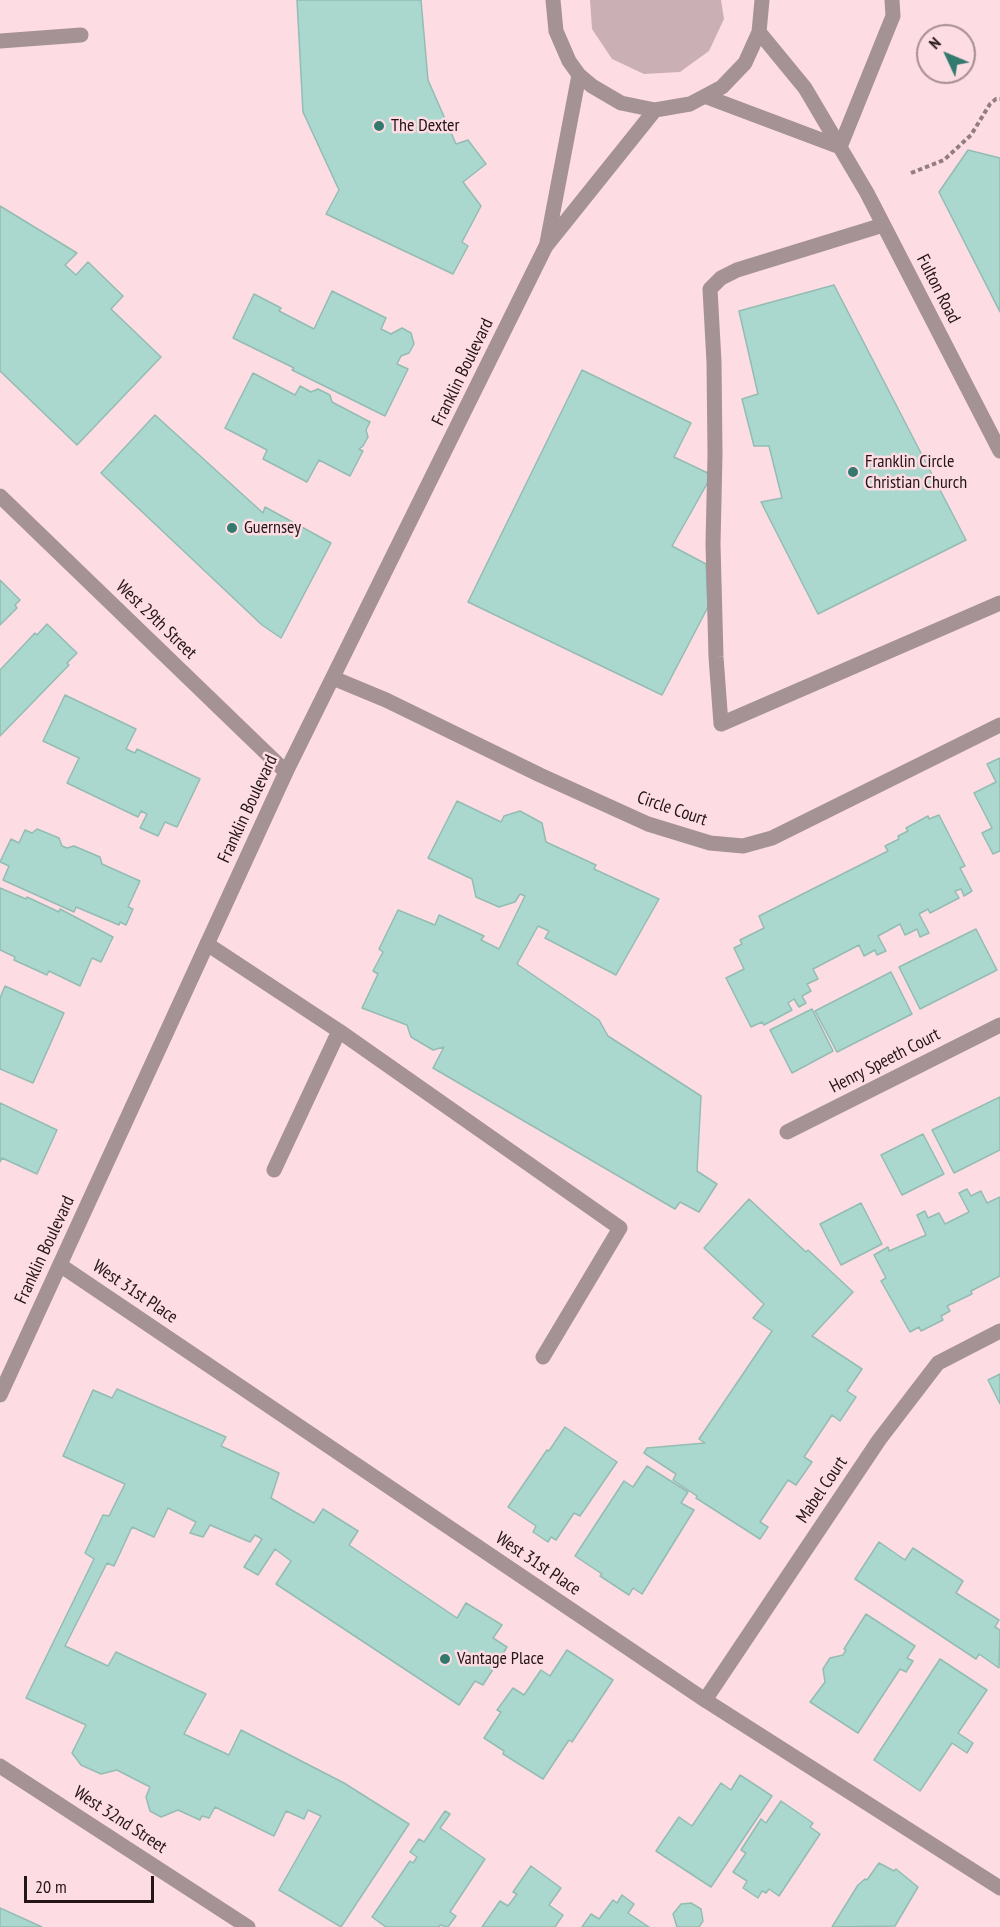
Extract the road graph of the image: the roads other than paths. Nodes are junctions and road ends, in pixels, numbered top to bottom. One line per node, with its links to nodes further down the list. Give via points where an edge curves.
1 (553, 0): 7 (street, via 556,31)
2 (762, 0): 4 (street)
3 (892, 0): 10 (street, via 894,16)
4 (759, 32): 8 (street, via 745,63); 10 (street, Fulton Road, via 805,88)
5 (81, 35): 6 (street)
6 (0, 41)
7 (579, 75): 9 (street, via 621,103); 12 (street, Franklin Boulevard)
8 (707, 97): 9 (street); 10 (street)
9 (655, 110): 12 (street, Franklin Boulevard)
10 (840, 147): 11 (street, Fulton Road)
11 (883, 225): 13 (street, Fulton Road); 15 (street, via 737,270 710,289 714,362 713,544 721,723)
12 (546, 246): 16 (street, Franklin Boulevard)
13 (1000, 451)
14 (0, 496): 18 (street, West 29th Street)
15 (1000, 603)
16 (333, 678): 17 (street, Circle Court, via 648,824 710,843 743,846 772,838); 18 (street, Franklin Boulevard)
17 (1000, 725)
18 (286, 772): 19 (street, Franklin Boulevard)
19 (207, 944): 21 (street); 24 (street, Franklin Boulevard)
20 (1000, 1024): 22 (street, Henry Speeth Court)
21 (339, 1031): 23 (street); 26 (street, via 620,1228)
22 (787, 1132)
23 (274, 1170)
24 (60, 1265): 27 (street, Franklin Boulevard); 28 (street, West 31st Place)
25 (1000, 1330): 28 (street, Mabel Court, via 938,1363 879,1440)
26 (543, 1358)
27 (0, 1395)
28 (705, 1700): 30 (street, West 31st Place)
29 (0, 1766): 31 (street, West 32nd Street)
30 (1000, 1888)
31 (248, 1927)

